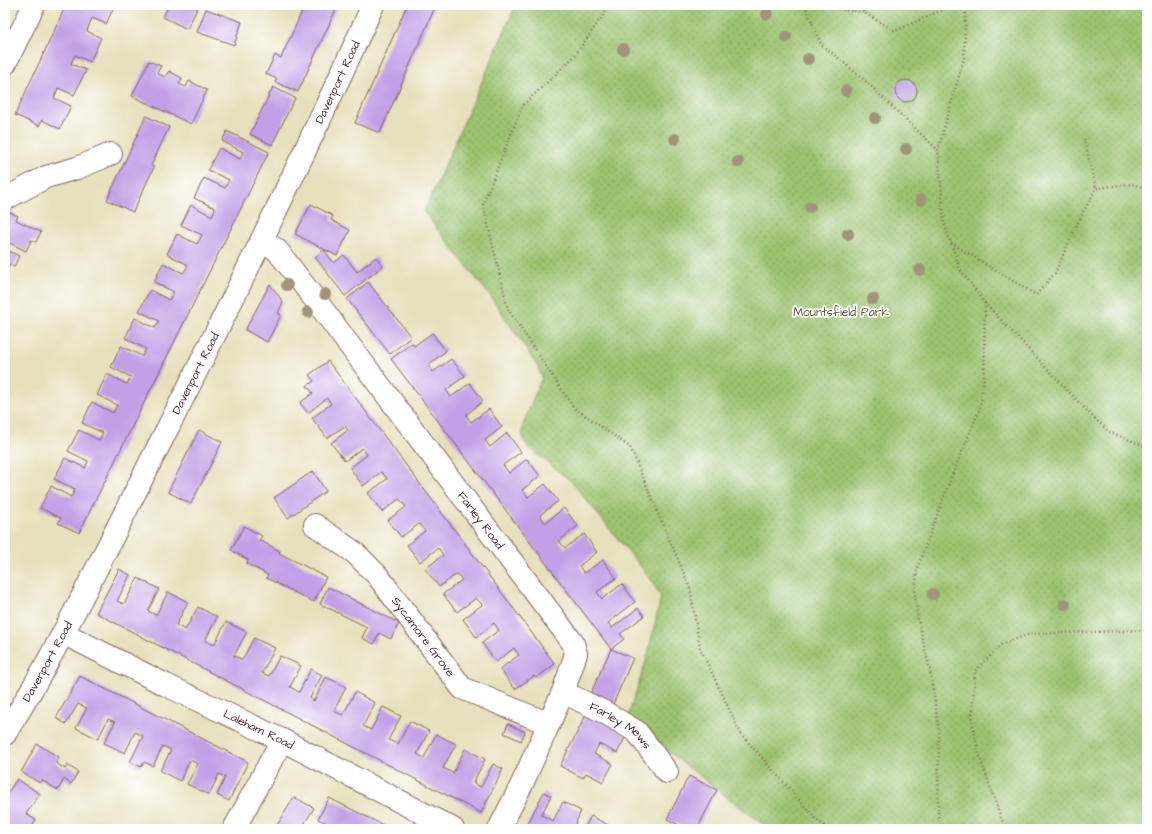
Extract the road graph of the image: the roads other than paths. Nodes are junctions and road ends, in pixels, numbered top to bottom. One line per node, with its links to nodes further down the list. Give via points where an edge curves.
1 (34, 5): 3 (street)
2 (373, 5): 6 (street, Davenport Road)
3 (7, 56)
4 (111, 154): 5 (street, via 46,177)
5 (5, 199)
6 (262, 241): 8 (street, Davenport Road); 9 (street, Farley Road, via 277,250 566,632 576,654)
7 (314, 525): 10 (street, Sycamore Grove, via 356,553 377,576 462,688)
8 (63, 633): 11 (street, Davenport Road); 12 (street, Laleham Road)
9 (563, 692): 10 (street, Farley Road); 13 (street, Farley Mews, via 637,732)
10 (549, 724): 16 (street, Farley Road)
11 (5, 734)
12 (282, 740): 14 (street); 15 (street, Laleham Road)
13 (668, 772)
14 (234, 829)
15 (453, 829)
16 (499, 829)

